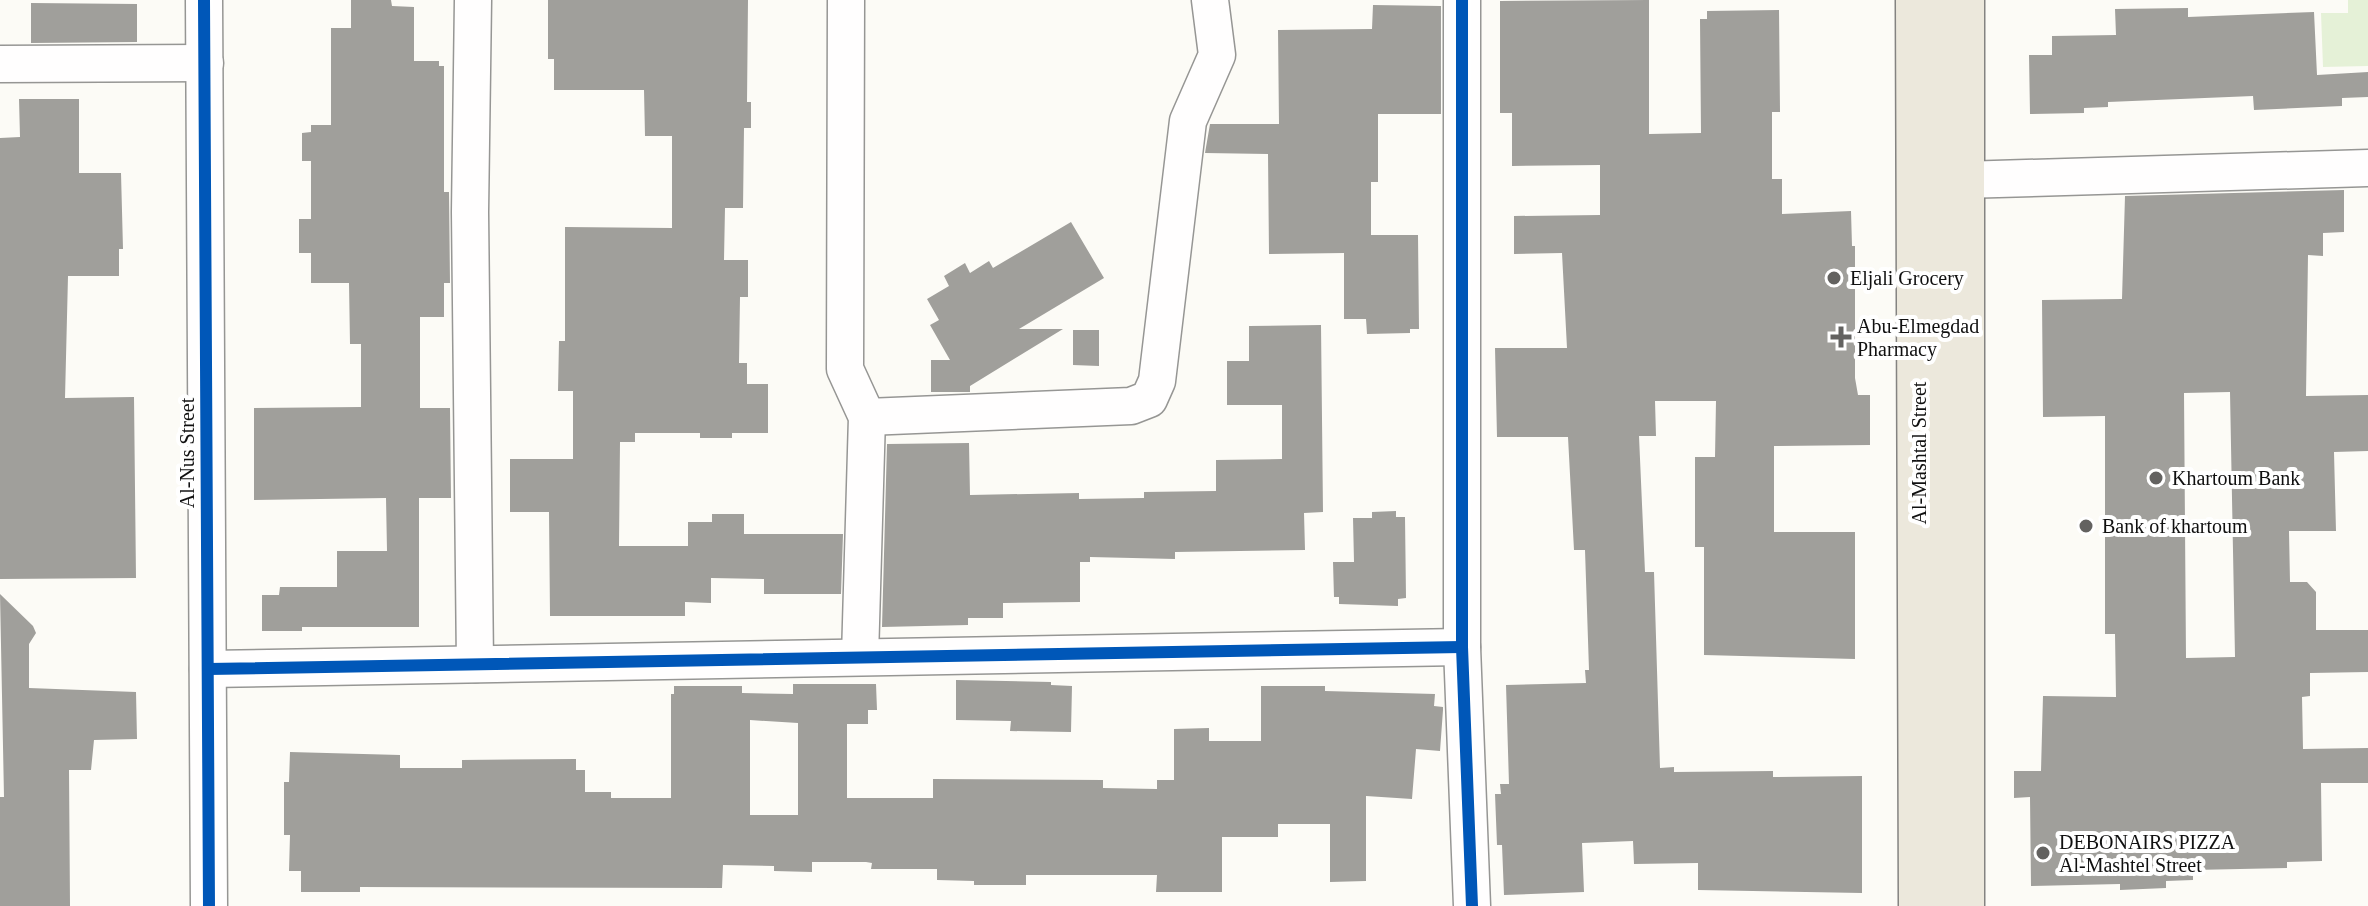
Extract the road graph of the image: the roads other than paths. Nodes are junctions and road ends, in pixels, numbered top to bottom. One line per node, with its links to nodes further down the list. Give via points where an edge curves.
1 (204, 0): 8 (street, Al-Nus Street)
2 (473, 0): 15 (street)
3 (846, 0): 12 (street, via 845,369)
4 (1210, 0): 12 (street, via 1217,55 1188,121 1157,381 1149,399 1131,406)
5 (1462, 0): 13 (street)
6 (1918, 0): 19 (main road, Al-Mashtal Street)
7 (1962, 0): 11 (main road)
8 (205, 63): 9 (street); 16 (street, Al-Nus Street)
9 (0, 64)
10 (2368, 168): 11 (street)
11 (1962, 180): 20 (main road)
12 (867, 417): 14 (street)
13 (1462, 647): 14 (street); 18 (street)
14 (860, 657): 15 (street)
15 (475, 664): 16 (street)
16 (208, 669): 17 (street, Al-Nus Street)
17 (209, 906)
18 (1472, 906)
19 (1921, 906)
20 (1962, 906)

